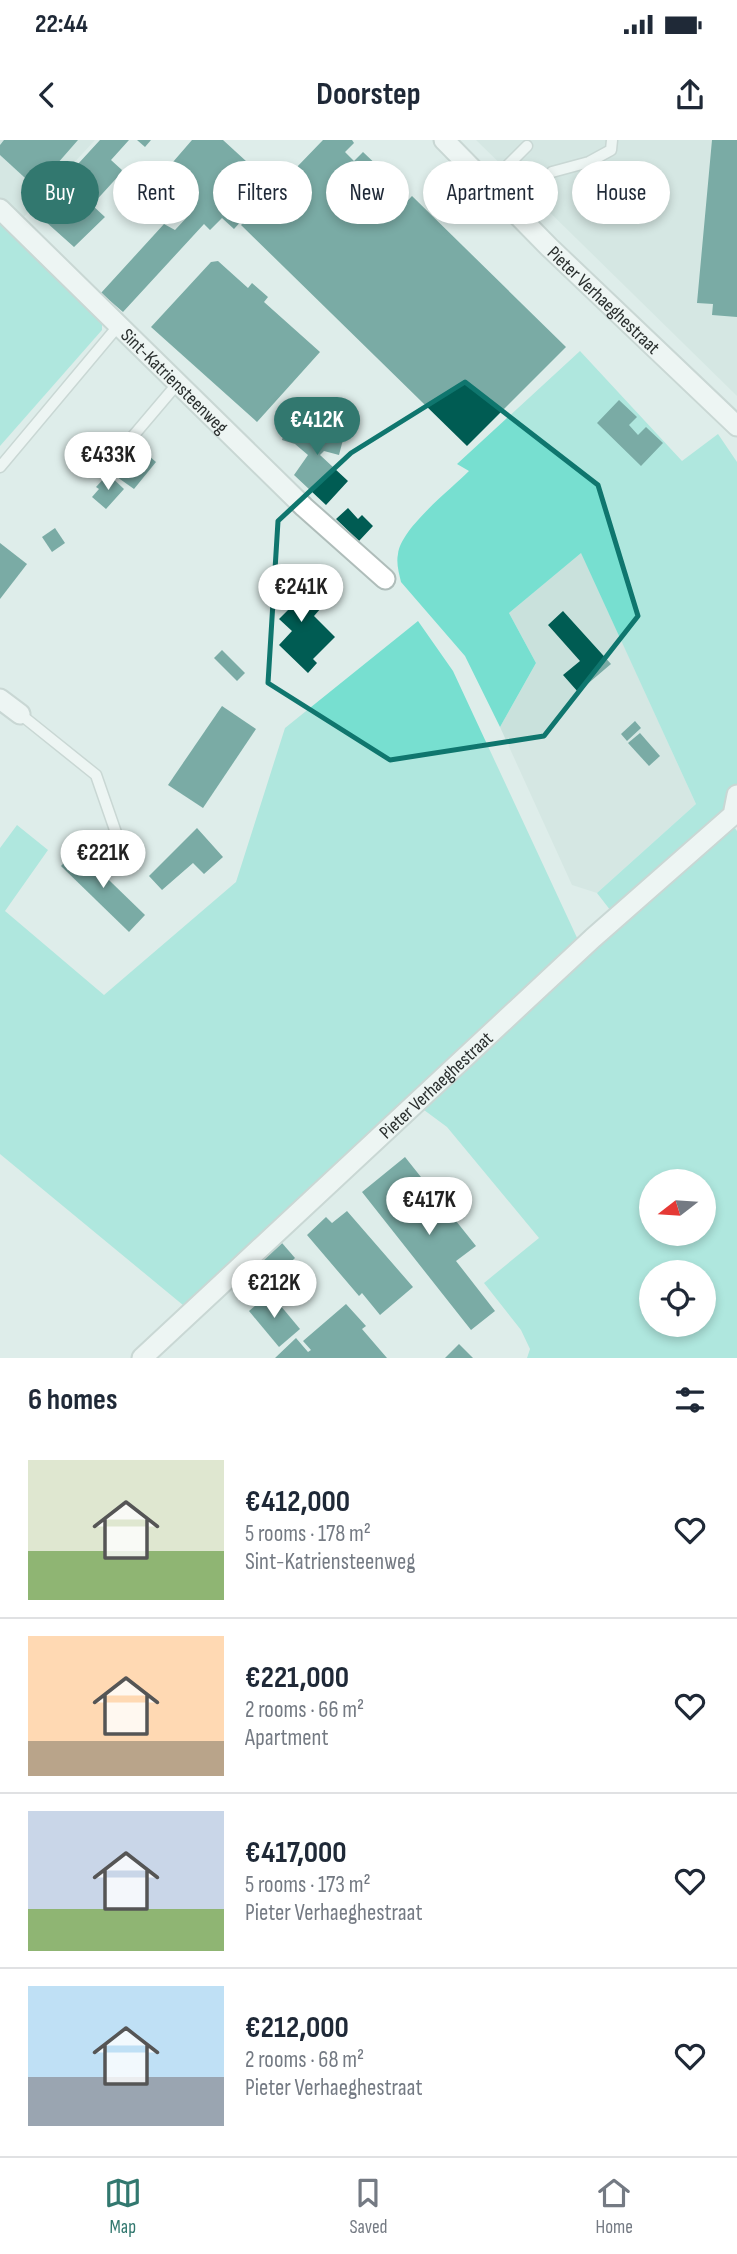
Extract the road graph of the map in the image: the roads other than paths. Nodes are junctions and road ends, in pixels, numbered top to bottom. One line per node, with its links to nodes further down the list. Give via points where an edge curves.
1 (444, 140): 4 (street, Pieter Verhaeghestraat)
2 (612, 140): 6 (lane, via 611,150)
3 (527, 146): 5 (lane)
4 (465, 161)
5 (512, 161)
6 (558, 170)
7 (0, 209): 9 (street, Sint-Katriensteenweg)
8 (526, 224): 11 (street, Pieter Verhaeghestraat)
9 (119, 324): 10 (street, Sint-Katriensteenweg); 13 (lane)
10 (178, 382): 12 (lane); 14 (street, Sint-Katriensteenweg, via 304,507)
11 (737, 426)
12 (128, 442)
13 (0, 467)
14 (385, 579)
15 (0, 699): 16 (street)
16 (20, 715): 18 (lane, via 96,775)
17 (737, 795): 19 (street, Pieter Verhaeghestraat, via 733,815 593,938)
18 (122, 850)
19 (142, 1358)

